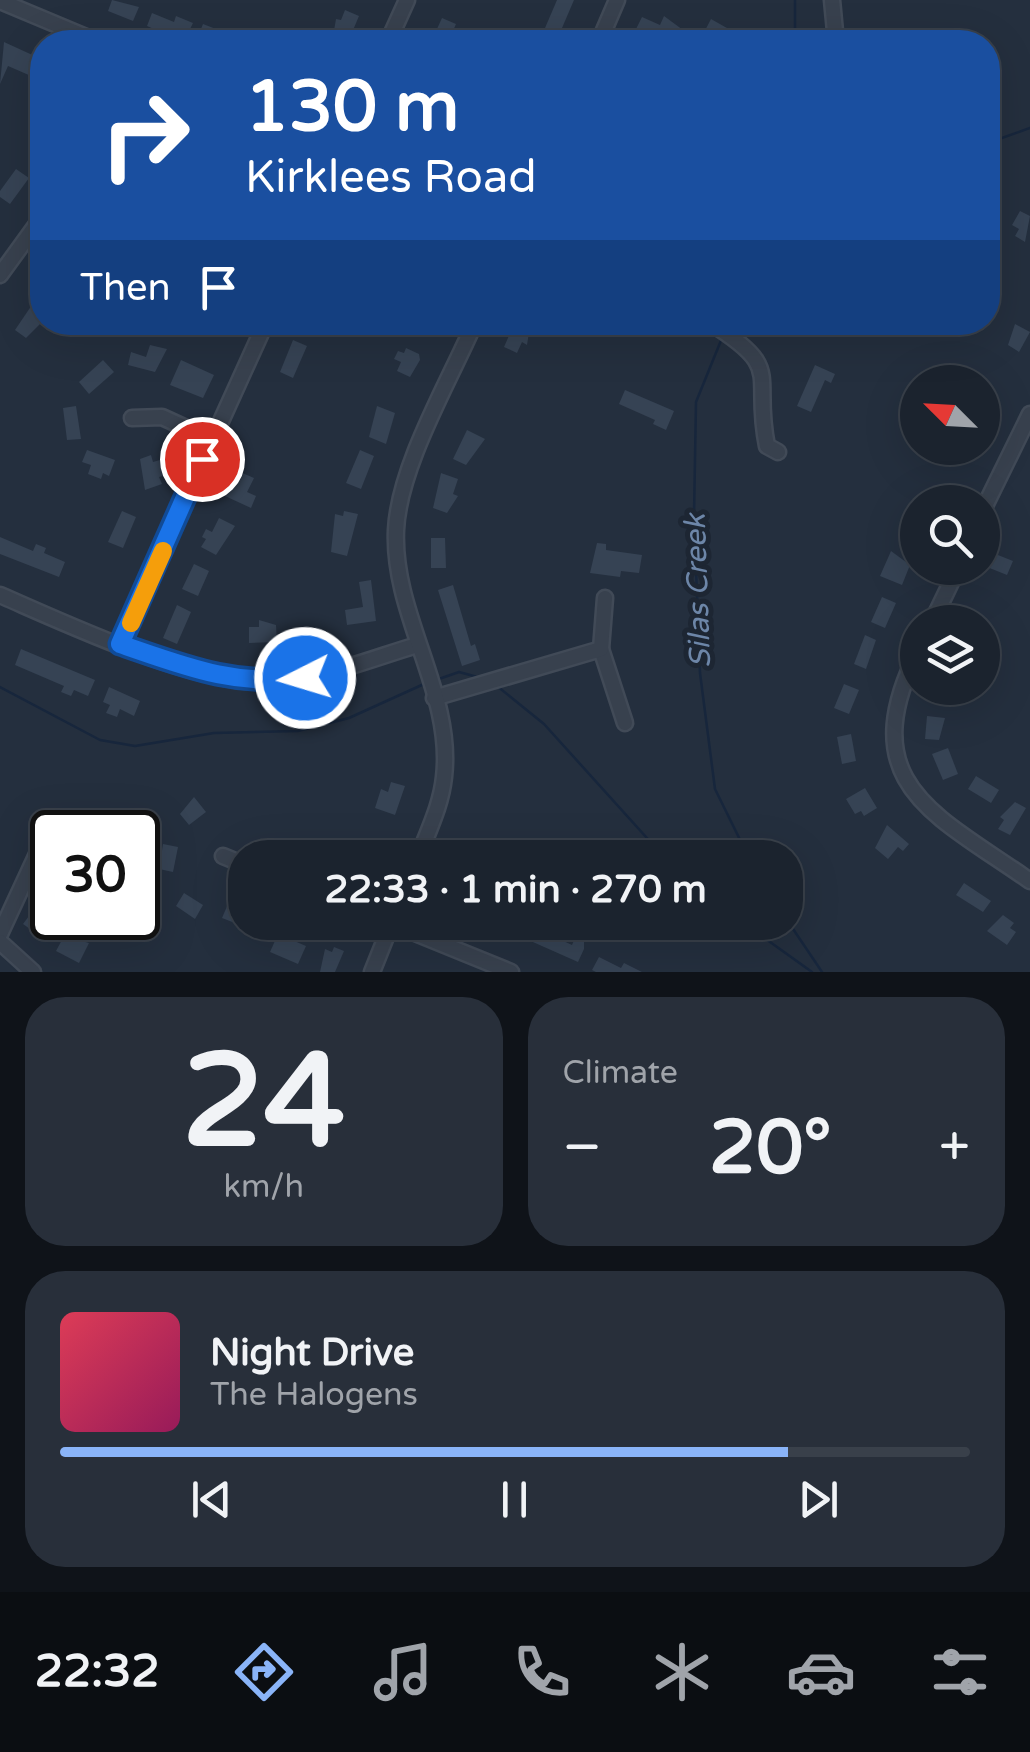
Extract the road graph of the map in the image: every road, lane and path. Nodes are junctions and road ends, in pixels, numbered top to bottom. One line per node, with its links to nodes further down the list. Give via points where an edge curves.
1 (407, 0): 6 (street)
2 (618, 0): 7 (street)
3 (832, 0): 8 (street)
4 (0, 1): 5 (street)
5 (69, 30)
6 (393, 30)
7 (604, 30)
8 (835, 30)
9 (30, 234): 10 (street)
10 (0, 275)
11 (260, 335): 16 (street)
12 (468, 335): 22 (street, via 406,482 396,529)
13 (730, 335): 17 (street, via 758,357 767,446)
14 (1030, 414): 18 (street)
15 (132, 418): 16 (street, via 162,418)
16 (210, 439): 21 (street)
17 (778, 452)
18 (995, 485)
19 (0, 595): 21 (street)
20 (605, 598): 23 (street)
21 (120, 644): 22 (street, via 213,676 261,682 305,678)
22 (417, 645): 25 (street)
23 (601, 649): 25 (street); 26 (street)
24 (900, 692): 31 (street, via 892,727 898,766 919,800)
25 (434, 698): 27 (street, via 444,778)
26 (625, 722)
27 (424, 840)
28 (223, 856): 29 (street)
29 (228, 858)
30 (30, 869): 32 (street)
31 (1027, 874)
32 (0, 934)
33 (384, 940): 37 (street)
34 (432, 940): 38 (street)
35 (0, 942): 36 (street)
36 (33, 972)
37 (372, 972)
38 (511, 972)

